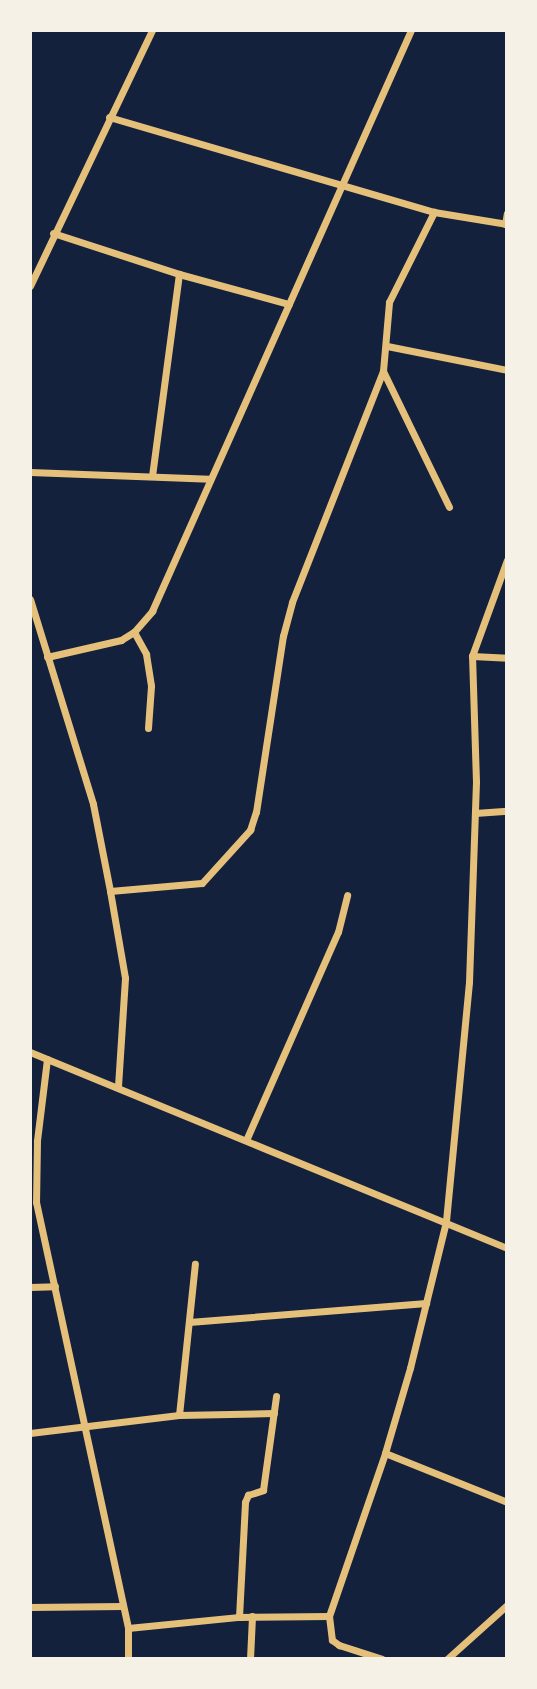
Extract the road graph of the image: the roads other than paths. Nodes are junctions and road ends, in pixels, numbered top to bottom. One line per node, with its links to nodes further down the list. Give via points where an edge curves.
1 (152, 30): 3 (street)
2 (411, 30): 4 (street)
3 (109, 117): 4 (street); 8 (street)
4 (344, 183): 5 (street); 11 (street)
5 (434, 212): 7 (street); 12 (street, via 389,302)
6 (507, 213): 7 (street)
7 (506, 224)
8 (53, 233): 9 (street); 10 (street)
9 (179, 274): 11 (street); 16 (street)
10 (30, 284)
11 (289, 304): 17 (street)
12 (387, 346): 13 (street); 14 (street)
13 (507, 370)
14 (383, 371): 18 (street); 28 (street, via 292,602 250,830 202,883)
15 (30, 472): 16 (street)
16 (152, 476): 17 (street)
17 (209, 479): 21 (street, via 152,611)
18 (449, 507)
19 (507, 560): 22 (street)
20 (30, 599): 23 (street)
21 (134, 632): 23 (street, via 121,640); 25 (street, via 146,654 151,686)
22 (472, 656): 24 (street); 27 (street)
23 (47, 657): 28 (street, via 93,804)
24 (507, 659)
25 (148, 728)
26 (507, 811): 27 (street)
27 (475, 813): 34 (street, via 469,982)
28 (110, 891): 32 (street, via 125,978)
29 (347, 895): 33 (street, via 338,932)
30 (30, 1052): 31 (street)
31 (47, 1059): 32 (street); 37 (street, via 37,1141 36,1202)
32 (118, 1086): 33 (street)
33 (247, 1138): 34 (street)
34 (446, 1221): 35 (street); 39 (street)
35 (507, 1248)
36 (195, 1264): 40 (street)
37 (55, 1286): 38 (street); 44 (street)
38 (30, 1287)
39 (426, 1303): 40 (street); 46 (street)
40 (189, 1322): 43 (street)
41 (276, 1396): 42 (street)
42 (274, 1413): 43 (street); 53 (street, via 263,1490 248,1495 245,1502)
43 (179, 1415): 44 (street)
44 (86, 1426): 45 (street); 49 (street)
45 (30, 1433)
46 (385, 1453): 47 (street); 52 (street)
47 (507, 1503)
48 (507, 1605): 58 (street)
49 (123, 1606): 50 (street); 54 (street)
50 (30, 1607)
51 (252, 1616): 52 (street); 53 (street); 56 (street)
52 (329, 1616): 57 (street, via 332,1640)
53 (239, 1617): 54 (street)
54 (128, 1628): 55 (street)
55 (128, 1659)
56 (250, 1659)
57 (382, 1659)
58 (447, 1659)

